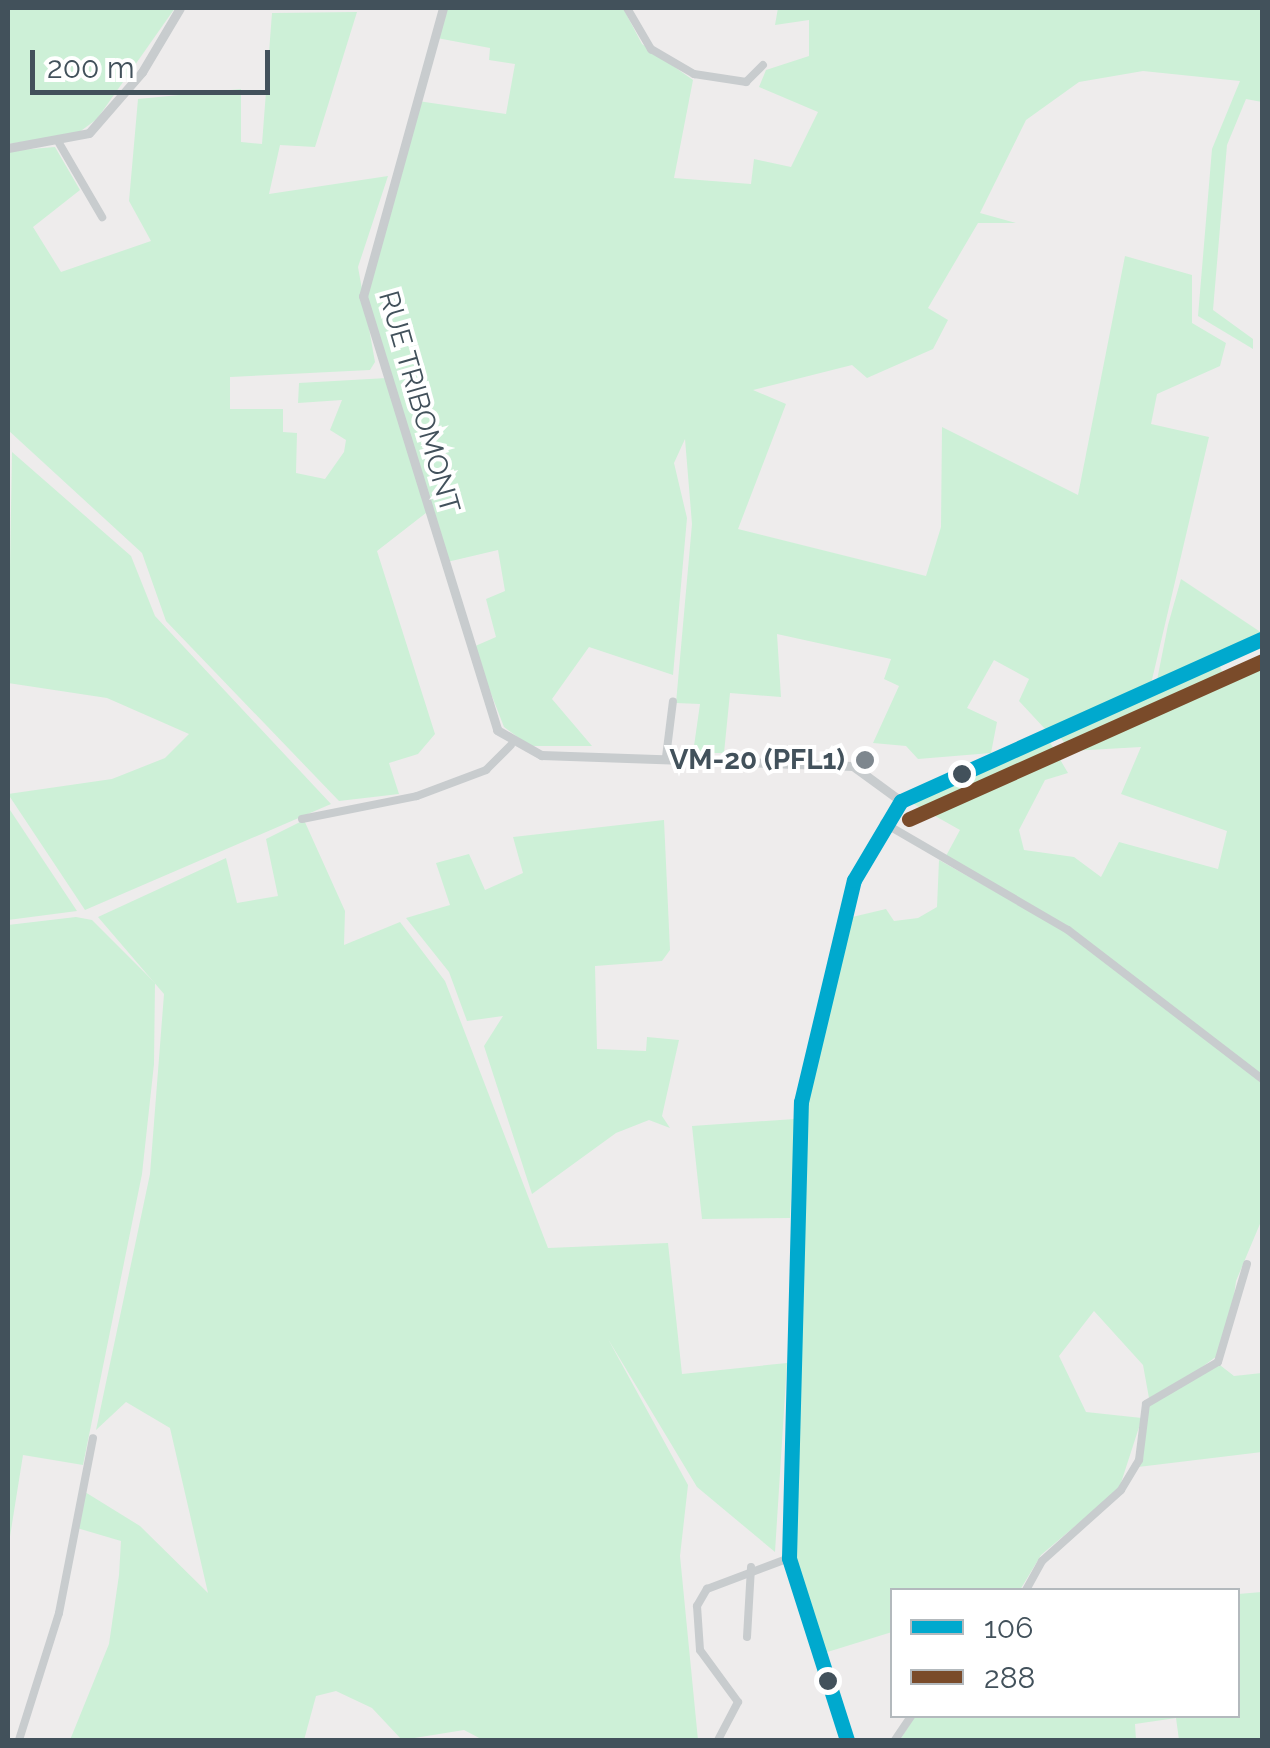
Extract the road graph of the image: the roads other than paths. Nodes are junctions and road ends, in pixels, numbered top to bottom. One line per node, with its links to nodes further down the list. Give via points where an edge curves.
1 (180, 8): 5 (street, via 103,119)
2 (443, 8): 10 (street, RUE TRIBOMONT, via 363,296 490,716)
3 (627, 8): 4 (street, via 651,49 694,74 746,82)
4 (762, 65)
5 (60, 143): 6 (street); 7 (street)
6 (8, 148)
7 (102, 217)
8 (1262, 639): 12 (street)
9 (673, 702): 11 (street)
10 (511, 745): 11 (street, via 541,755); 13 (street, via 486,770 418,796)
11 (666, 756): 12 (street, via 853,766)
12 (901, 801): 14 (street)
13 (302, 819)
14 (884, 823): 15 (street, via 1068,930); 18 (street, via 850,898 801,1102)
15 (1262, 1079)
16 (1247, 1264): 20 (street, via 1218,1362 1146,1404 1139,1460 1122,1490 1042,1561)
17 (93, 1438): 23 (street, via 58,1613)
18 (789, 1558): 19 (street); 25 (street)
19 (750, 1567): 21 (street); 24 (street, via 707,1590 697,1606 700,1650 738,1702)
20 (1027, 1588)
21 (747, 1637)
22 (910, 1718): 26 (street)
23 (20, 1740)
24 (718, 1740)
25 (847, 1740)
26 (895, 1740)

